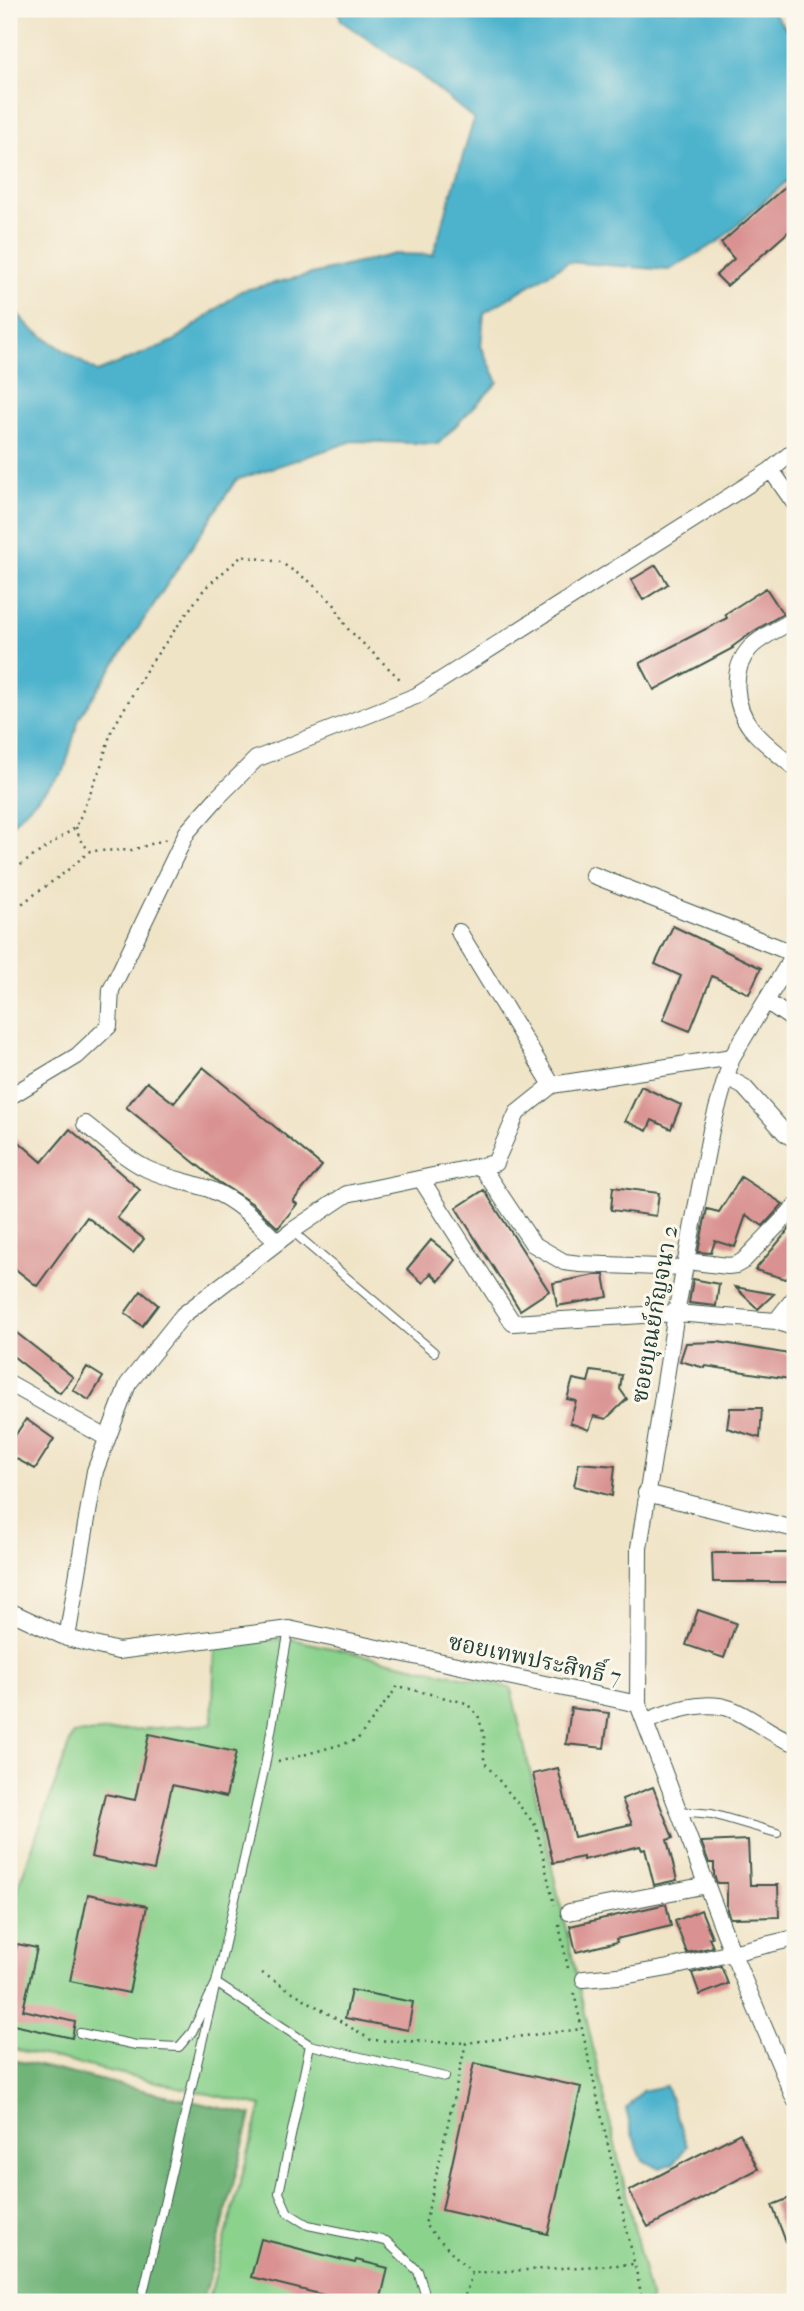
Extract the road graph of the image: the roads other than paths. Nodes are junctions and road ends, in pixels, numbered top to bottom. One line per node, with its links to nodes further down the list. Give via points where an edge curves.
1 (795, 450): 2 (street)
2 (771, 470): 3 (street); 14 (street, via 416,696 256,759 187,832 110,990 109,1026 77,1056)
3 (795, 504)
4 (795, 619): 5 (street, via 751,647 740,662 736,683 740,708 751,729)
5 (795, 768)
6 (593, 875): 8 (street)
7 (459, 932): 13 (street)
8 (795, 953): 9 (street, ซอยบุณย์กัญจนา 2)
9 (766, 1001): 10 (street); 11 (street, ซอยบุณย์กัญจนา 2)
10 (795, 1021)
11 (732, 1057): 12 (street, ซอยบุณย์กัญจนา 2); 13 (street)
12 (726, 1077): 16 (street, via 744,1087); 22 (street, ซอยบุณย์กัญจนา 2, via 710,1130)
13 (552, 1085): 17 (street, via 517,1113 495,1163)
14 (9, 1097)
15 (85, 1124): 21 (street, via 147,1169 233,1201)
16 (795, 1140)
17 (481, 1166): 18 (street); 22 (street, via 533,1244 549,1255 580,1264)
18 (421, 1179): 20 (street, via 347,1194); 24 (street, via 513,1323)
19 (795, 1207): 22 (street, via 736,1265)
20 (292, 1231): 21 (street); 27 (lane)
21 (277, 1242): 29 (street, via 183,1315 128,1384)
22 (685, 1264): 24 (street, ซอยบุณย์กัญจนา 2)
23 (795, 1297): 25 (street)
24 (676, 1313): 25 (street); 30 (street, ซอยบุณย์กัญจนา 2)
25 (776, 1321): 26 (street)
26 (795, 1328)
27 (434, 1352)
28 (9, 1382): 29 (street)
29 (107, 1438): 34 (street, via 95,1471)
30 (646, 1493): 31 (street); 35 (street, ซอยบุณย์กัญจนา 2, via 639,1548)
31 (795, 1529)
32 (9, 1611): 34 (street, ซอยเทพประสิทธิ์ 7)
33 (289, 1629): 34 (street, ซอยเทพประสิทธิ์ 7, via 118,1651); 35 (street, ซอยเทพประสิทธิ์ 7); 45 (lane, via 265,1766)
34 (67, 1638)
35 (638, 1704): 36 (street, ซอยเทพประสิทธิ์ 7)
36 (645, 1722): 37 (street, via 687,1707 731,1709 780,1739); 38 (street, ซอยเทพประสิทธิ์ 7)
37 (795, 1743)
38 (679, 1811): 39 (lane, via 712,1814); 40 (street, ซอยเทพประสิทธิ์ 7)
39 (777, 1833)
40 (707, 1885): 41 (street); 43 (street, ซอยเทพประสิทธิ์ 7)
41 (561, 1913)
42 (795, 1938): 43 (street)
43 (732, 1952): 44 (street, via 668,1968); 49 (street, ซอยเทพประสิทธิ์ 7)
44 (576, 1981)
45 (216, 1983): 46 (lane, via 192,2032 179,2046 136,2045); 47 (lane); 50 (lane)
46 (80, 2033)
47 (310, 2046): 48 (lane); 51 (lane, via 279,2193 288,2213 308,2225 386,2241 418,2271)
48 (445, 2077)
49 (795, 2100)
50 (141, 2302)
51 (425, 2302)

